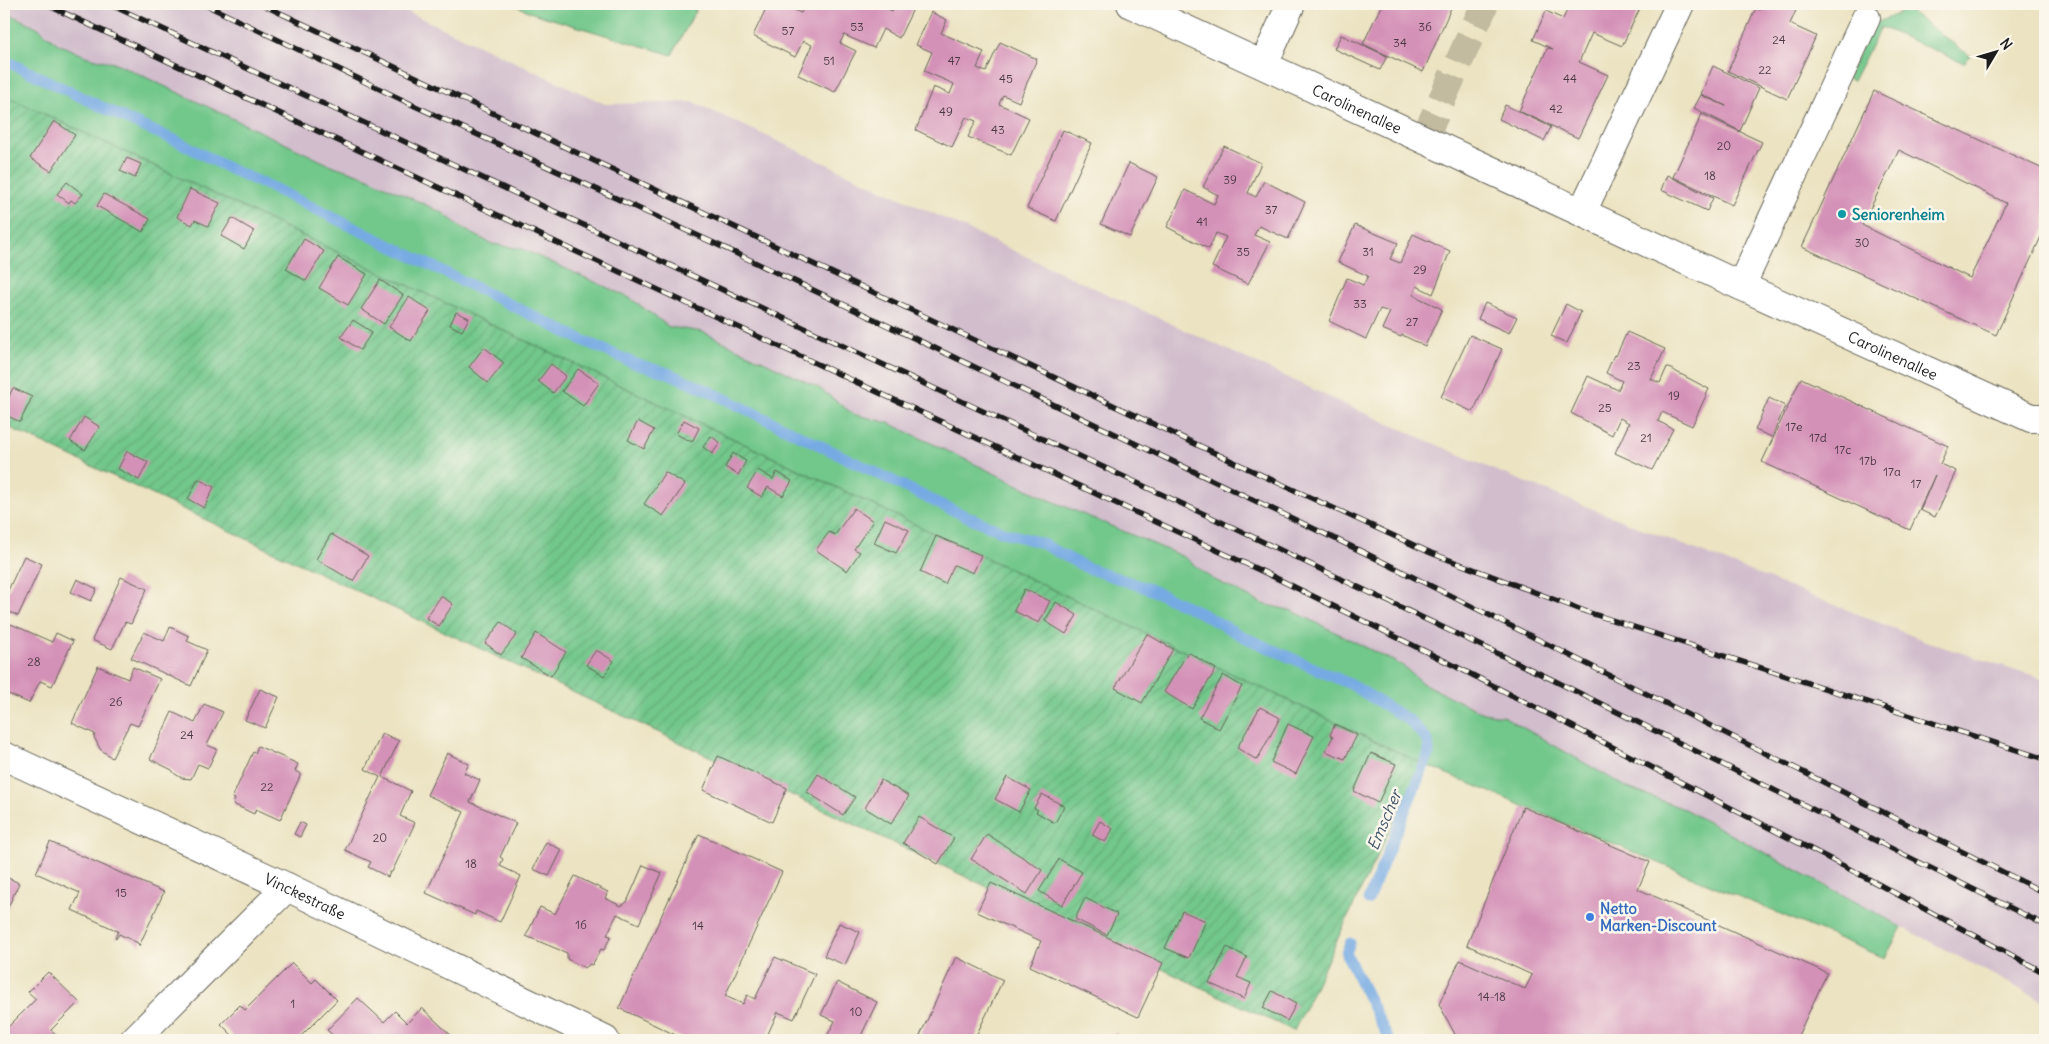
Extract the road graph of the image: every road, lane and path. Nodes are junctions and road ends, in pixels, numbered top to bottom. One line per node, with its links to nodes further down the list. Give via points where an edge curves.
1 (1131, 4): 5 (street, Carolinenallee)
2 (1291, 4): 5 (street)
3 (1680, 4): 6 (street)
4 (1866, 18): 7 (street)
5 (1264, 64): 6 (street, Carolinenallee)
6 (1582, 212): 7 (street, Carolinenallee)
7 (1741, 286): 8 (street, Carolinenallee, via 2031,418)
8 (2045, 418)
9 (4, 756): 10 (street, Vinckestraße)
10 (287, 887): 11 (street); 12 (street, Vinckestraße)
11 (134, 1040)
12 (605, 1040)

